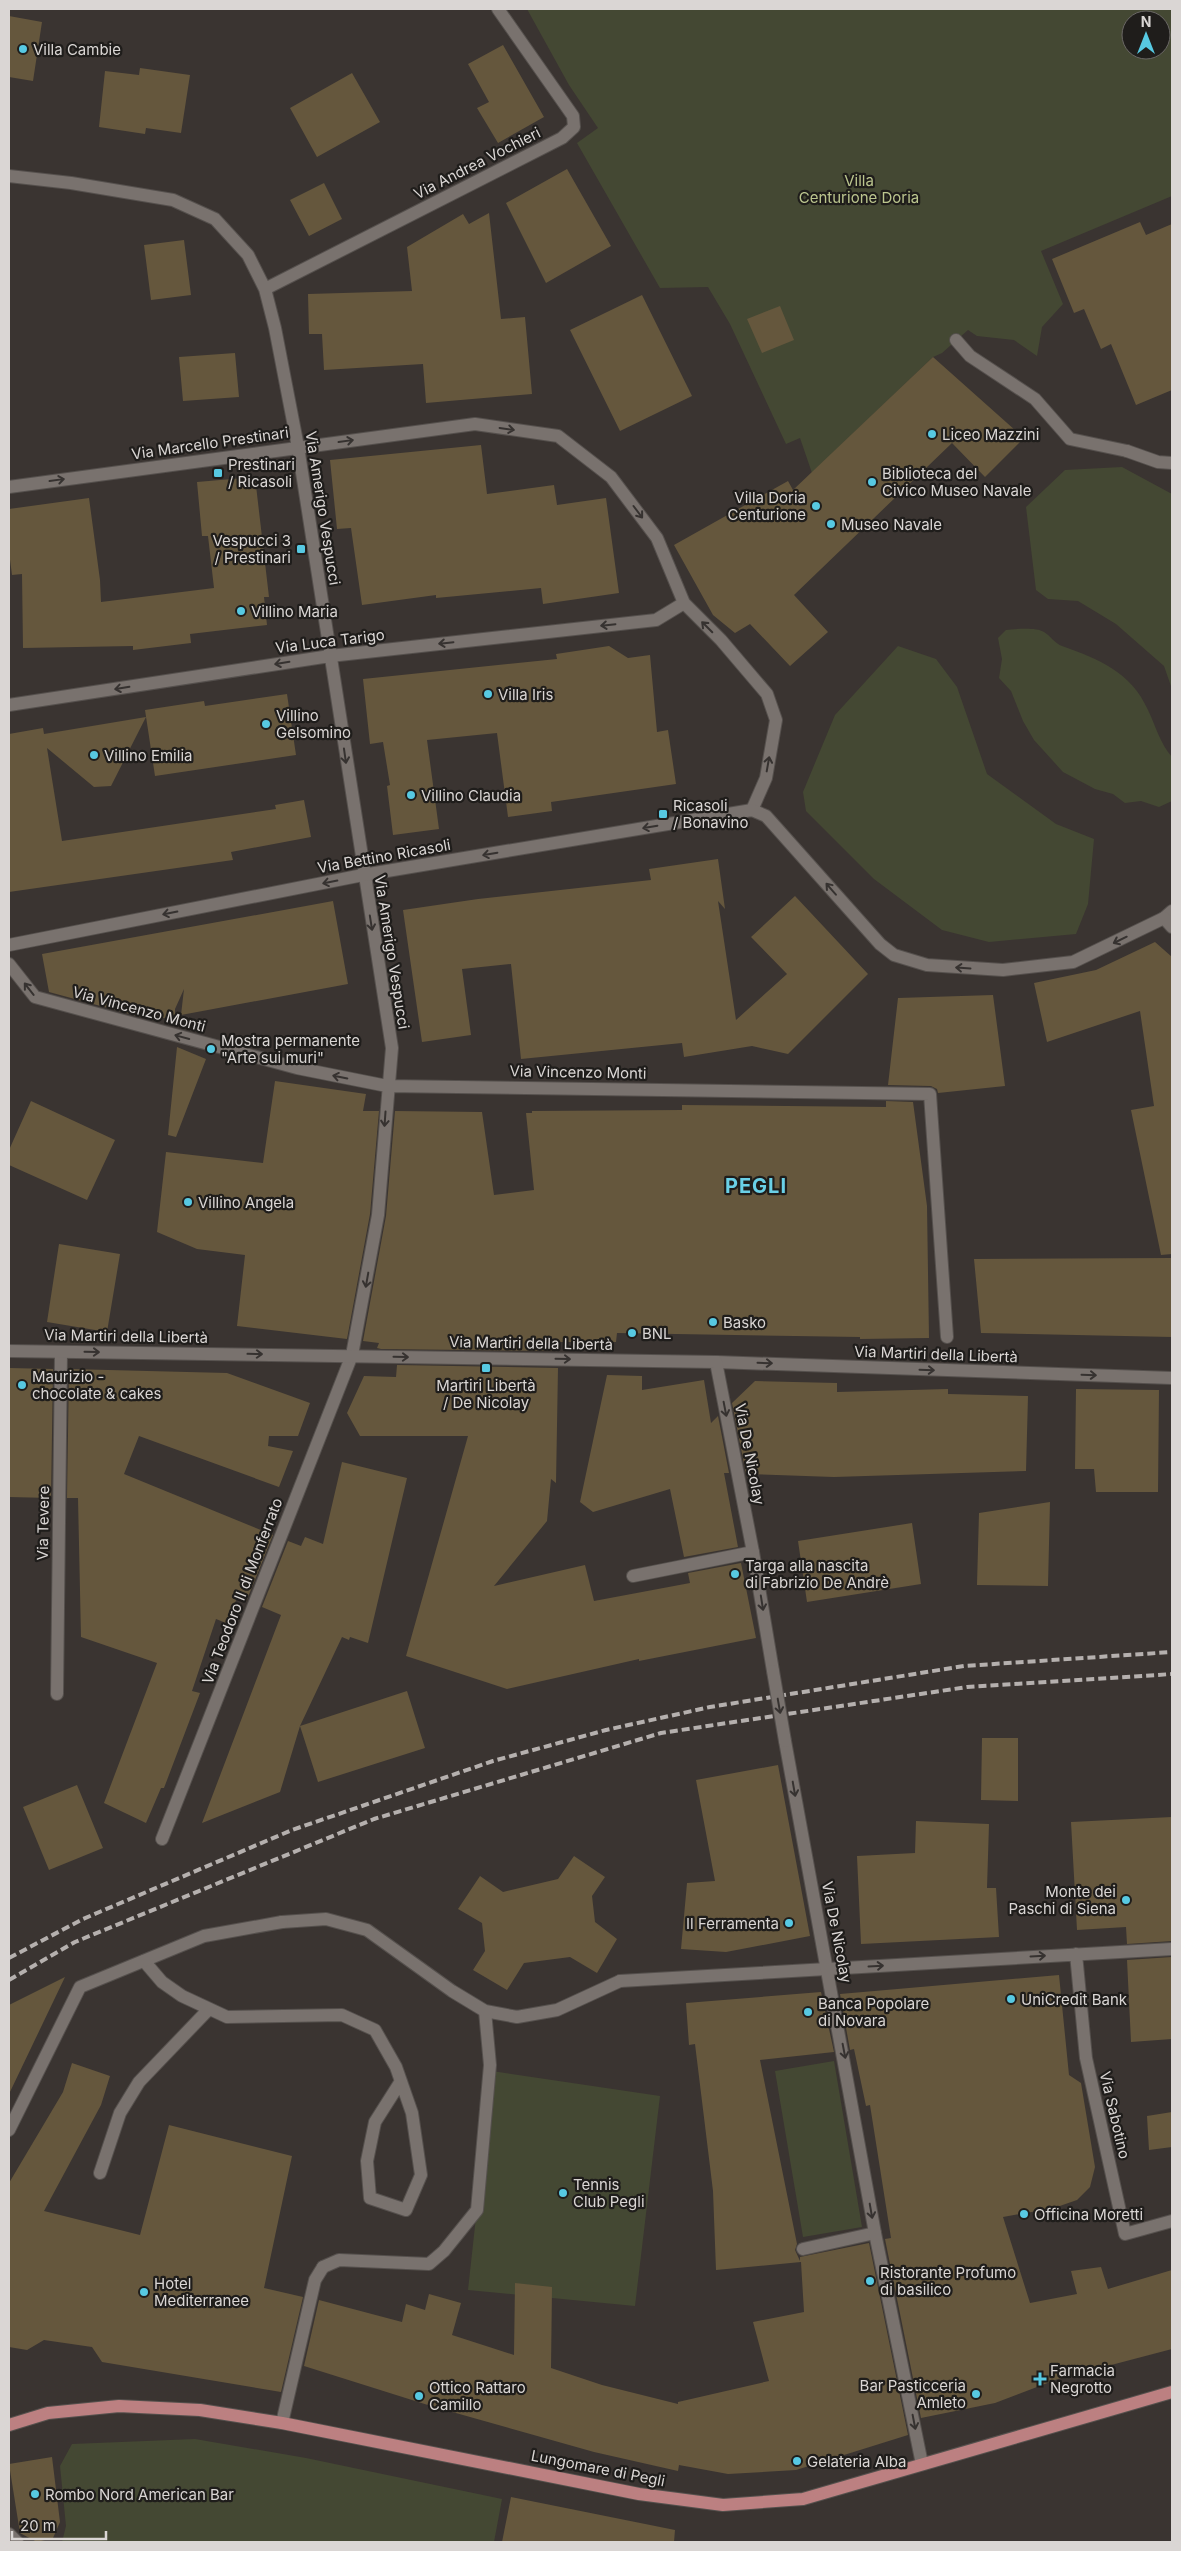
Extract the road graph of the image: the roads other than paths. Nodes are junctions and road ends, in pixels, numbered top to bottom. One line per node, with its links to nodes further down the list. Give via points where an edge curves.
1 (498, 9): 3 (street, Via Andrea Vochieri, via 573,116 574,127 562,138)
2 (9, 176): 3 (street, Via Amerigo Vespucci, via 173,200 215,219 248,255)
3 (265, 289): 5 (street, Via Amerigo Vespucci)
4 (956, 340): 6 (street, via 970,356 1035,399 1070,439)
5 (298, 447): 7 (street, Via Marcello Prestinari, one-way to 5); 8 (street, Via Marcello Prestinari, one-way to 8, via 475,424 558,436 617,484 657,538); 9 (street, Via Amerigo Vespucci)
6 (1172, 463)
7 (9, 487)
8 (684, 603): 9 (street, Via Luca Tarigo, one-way to 9, via 656,620); 11 (street, one-way to 8, via 766,778 776,720 767,694)
9 (330, 656): 10 (street, Via Luca Tarigo, one-way to 10); 12 (street, Via Amerigo Vespucci, one-way to 12)
10 (9, 705)
11 (752, 810): 12 (street, Via Bettino Ricasoli, one-way to 12); 13 (street, one-way to 11, via 1073,962 1003,970 927,965 894,956 880,944 766,816)
12 (363, 875): 14 (street, Via Bettino Ricasoli, one-way to 14); 16 (street, Via Amerigo Vespucci, one-way to 16, via 392,1048)
13 (1169, 919)
14 (9, 945)
15 (9, 964): 16 (street, Via Vincenzo Monti, one-way to 15, via 297,1068 35,997)
16 (388, 1086): 17 (street, Via Vincenzo Monti, via 930,1094); 20 (street, Via Amerigo Vespucci, one-way to 20, via 378,1215)
17 (947, 1338)
18 (9, 1351): 19 (street, Via Martiri della Libertà)
19 (61, 1352): 20 (street, Via Martiri della Libertà, one-way to 20); 25 (street, Via Tevere)
20 (352, 1355): 21 (street, Via Martiri della Libertà, one-way to 21); 26 (street, Via Teodoro II di Monferrato)
21 (716, 1362): 22 (street, Via Martiri della Libertà, one-way to 22); 23 (street, Via De Nicolay, one-way to 23)
22 (1172, 1378)
23 (753, 1552): 24 (street); 30 (street, Via De Nicolay, one-way to 30, bridge)
24 (633, 1576)
25 (58, 1694)
26 (162, 1839)
27 (1172, 1949): 28 (street)
28 (1076, 1954): 30 (street, one-way to 28); 36 (street, Via Sabotino, via 1086,2058 1125,2234)
29 (144, 1961): 31 (street, via 162,1982); 32 (street, via 204,1936 282,1922 326,1919 367,1930 452,1992); 34 (street, via 80,1987)
30 (827, 1969): 32 (street, via 620,1981 557,2010 517,2017); 37 (street, Via De Nicolay, one-way to 37)
31 (209, 2009): 33 (street, via 227,2017 342,2014 375,2030); 35 (street, via 139,2082 120,2113)
32 (485, 2011): 40 (street, via 490,2065 477,2210 430,2264 340,2260 323,2267 315,2280)
33 (401, 2082): 33 (street, via 375,2122 367,2161 370,2198 406,2210 421,2175 412,2113)
34 (9, 2130)
35 (100, 2172)
36 (1172, 2221)
37 (875, 2233): 38 (street); 42 (street, Via De Nicolay, one-way to 42)
38 (802, 2249)
39 (1172, 2392): 42 (main road, Lungomare di Pegli)
40 (282, 2423): 41 (main road, Lungomare di Pegli, via 200,2410 119,2406 48,2413); 42 (main road, Lungomare di Pegli, via 639,2494 723,2505 803,2499)
41 (9, 2424)
42 (922, 2464)
43 (9, 2534): 44 (street)
44 (17, 2542)

